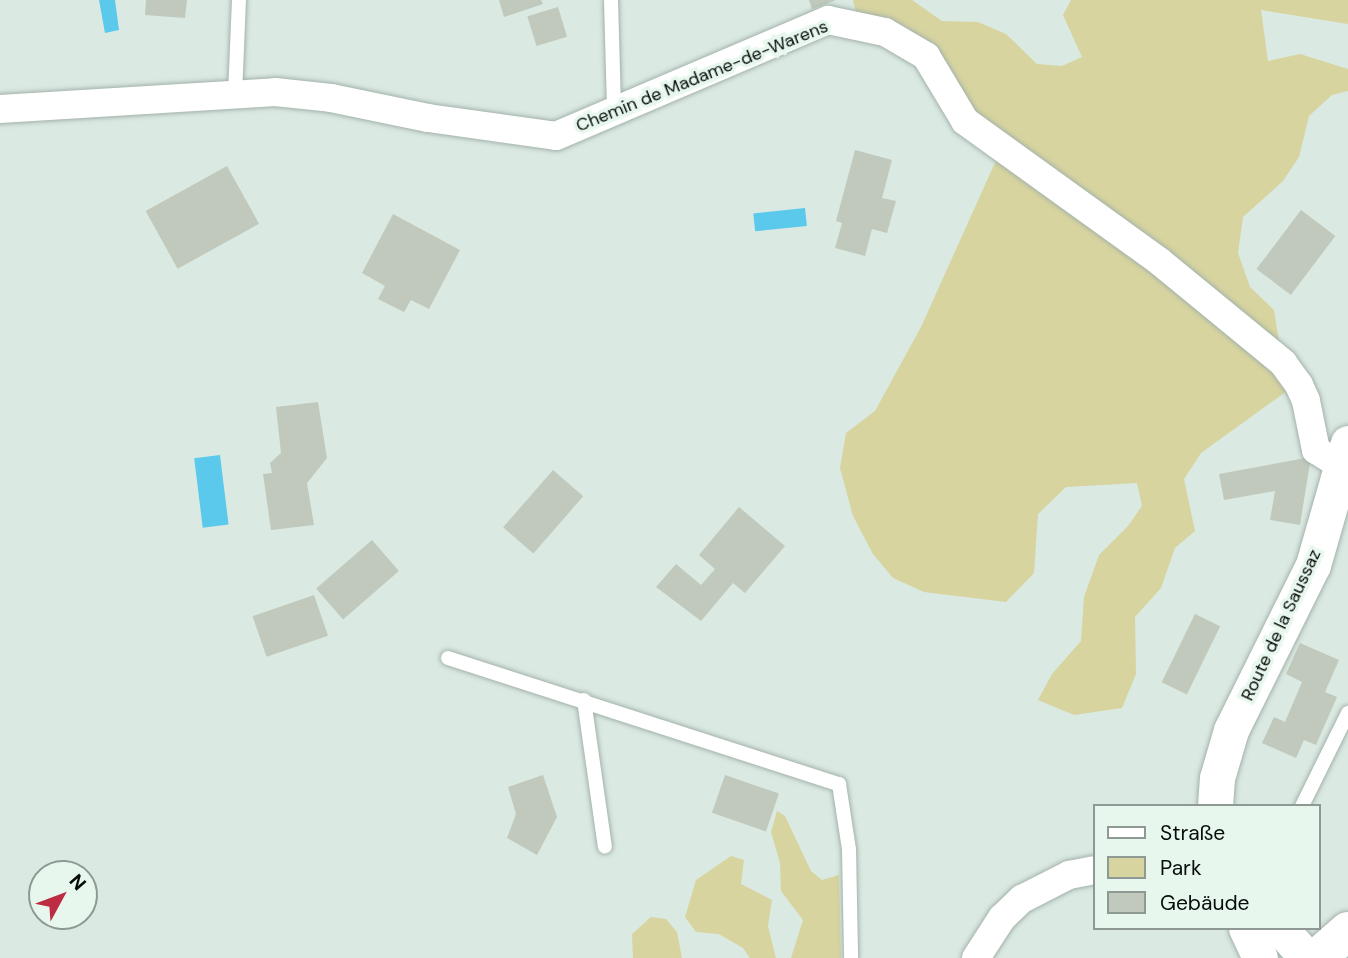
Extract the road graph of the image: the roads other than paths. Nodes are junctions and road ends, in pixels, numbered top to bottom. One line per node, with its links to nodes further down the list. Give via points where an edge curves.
1 (239, 0): 3 (lane)
2 (611, 0): 5 (lane)
3 (234, 95): 4 (street, Chemin de Madame-de-Warens); 5 (street, Chemin de Madame-de-Warens, via 275,92 331,98 428,118 556,135)
4 (0, 109)
5 (614, 110): 6 (street, Chemin de Madame-de-Warens, via 828,20 885,32 926,56 965,121 1158,261 1283,363 1306,401 1316,450)
6 (1345, 455): 10 (street, Route de la Saussaz, via 1313,565 1231,730 1217,778)
7 (448, 658): 8 (lane)
8 (584, 700): 12 (lane); 17 (lane, via 839,784 849,849)
9 (1348, 713): 11 (lane)
10 (1215, 804)
11 (1303, 804)
12 (605, 847)
13 (1092, 870): 18 (street, via 1069,876 1022,900 1002,918)
14 (1247, 930): 19 (street)
15 (1282, 930): 20 (street)
16 (1348, 931): 21 (main road)
17 (851, 958)
18 (976, 958)
19 (1260, 958)
20 (1307, 958)
21 (1317, 958)

